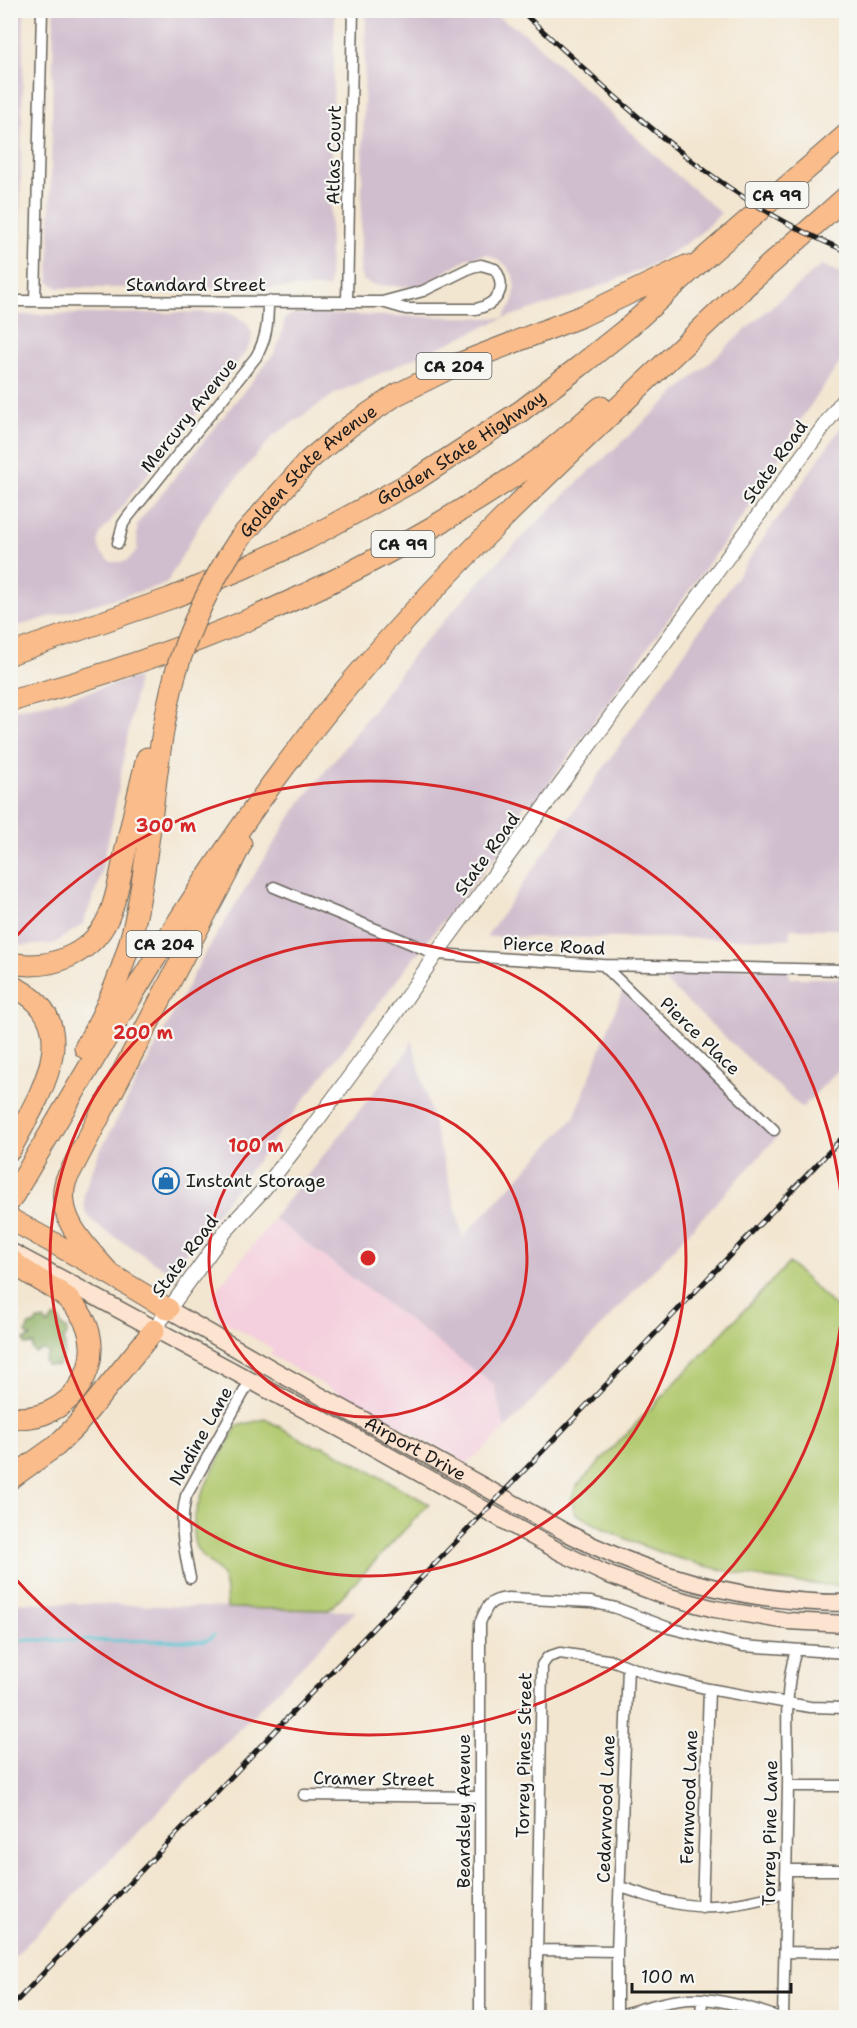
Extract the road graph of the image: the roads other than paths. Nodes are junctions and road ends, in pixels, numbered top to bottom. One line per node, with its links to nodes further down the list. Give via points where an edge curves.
1 (42, 10): 8 (street)
2 (353, 10): 10 (street, Atlas Court)
3 (846, 135): 5 (highway, Golden State Highway / CA 99)
4 (846, 197): 6 (highway, CA 99)
5 (708, 255): 14 (highway, Golden State Highway / CA 99, via 630,326 521,411 374,504 262,560 171,598); 15 (highway, Golden State Avenue / CA 204, bridge, via 582,316 458,364 396,395 351,426 309,460 240,538 213,580)
6 (742, 290): 16 (highway, CA 99, via 541,457 413,538 255,618 150,659); 17 (highway, CA 204, via 512,509 427,598 340,696)
7 (10, 301): 8 (street, Standard Street)
8 (35, 301): 9 (street, Standard Street)
9 (268, 301): 10 (street, Standard Street); 13 (street, Mercury Avenue, via 268,329 256,357 127,518)
10 (347, 301): 11 (street, Standard Street)
11 (382, 302): 11 (street, Standard Street, via 406,309 476,309 495,301 501,281 495,269 481,265 423,291)
12 (846, 396): 19 (street, State Road)
13 (118, 543)
14 (10, 654)
15 (174, 675): 20 (highway, via 156,720 115,900 106,922 88,945 62,961 37,966); 26 (highway, CA 204, via 162,733 141,894 124,962 107,1005)
16 (10, 701)
17 (262, 796): 26 (highway, CA 204, via 201,885); 30 (highway, via 226,875 64,1186 63,1206 68,1220)
18 (274, 887): 19 (street, Pierce Road)
19 (436, 954): 21 (street, Pierce Road); 31 (street, State Road, via 316,1122 224,1233)
20 (10, 963)
21 (603, 965): 22 (street, Pierce Road); 24 (street, Pierce Place)
22 (846, 970)
23 (10, 985): 25 (highway, via 28,995 42,1011 54,1044 46,1081)
24 (774, 1130)
25 (10, 1150)
26 (13, 1193)
27 (10, 1219): 30 (highway, Airport Drive)
28 (10, 1251): 32 (main road, Airport Drive)
29 (10, 1259): 34 (highway, via 71,1302 85,1322 90,1346 87,1372 68,1402 49,1414)
30 (110, 1274): 31 (highway, Airport Drive)
31 (168, 1309): 32 (street, State Road); 37 (main road, Airport Drive, via 614,1556 722,1590 791,1601)
32 (154, 1330): 33 (main road, Airport Drive); 35 (highway, via 76,1426 34,1464)
33 (250, 1381): 36 (street, Nadine Lane, via 186,1496 182,1534); 38 (main road, Airport Drive, via 562,1553 623,1581 681,1601 742,1614)
34 (10, 1417)
35 (10, 1479)
36 (190, 1578)
37 (846, 1603)
38 (846, 1624)
39 (796, 1650): 40 (street); 43 (street, Torrey Pine Lane); 48 (street, Beardsley Avenue, via 711,1639 591,1602 494,1600 480,1623)
40 (846, 1653)
41 (628, 1667): 42 (street, Torrey Pines Street); 51 (street, Cedarwood Lane); 54 (street, Torrey Pines Street, via 614,1661 560,1653 548,1657 542,1665)
42 (709, 1689): 43 (street, Torrey Pines Street); 53 (street, Fernwood Lane)
43 (788, 1703): 44 (street, Torrey Pines Street); 45 (street, Torrey Pine Lane)
44 (846, 1708)
45 (788, 1786): 46 (street); 49 (street, Torrey Pine Lane)
46 (846, 1786)
47 (304, 1795): 48 (street, Cramer Street)
48 (480, 1797): 60 (street, Beardsley Avenue)
49 (787, 1869): 50 (street); 52 (street, Torrey Pine Lane)
50 (846, 1870)
51 (620, 1887): 53 (street); 55 (street, Cedarwood Lane)
52 (785, 1893): 53 (street, via 751,1902); 56 (street, Torrey Pine Lane)
53 (702, 1907)
54 (537, 1950): 55 (street); 61 (street, Torrey Pines Street)
55 (617, 1951): 59 (street, Cedarwood Lane)
56 (785, 1952): 57 (street); 63 (street, Torrey Pine Lane)
57 (846, 1953)
58 (702, 1999): 59 (street, via 647,2007); 62 (street); 63 (street)
59 (617, 2017)
60 (480, 2018)
61 (536, 2018)
62 (701, 2018)
63 (781, 2018)

